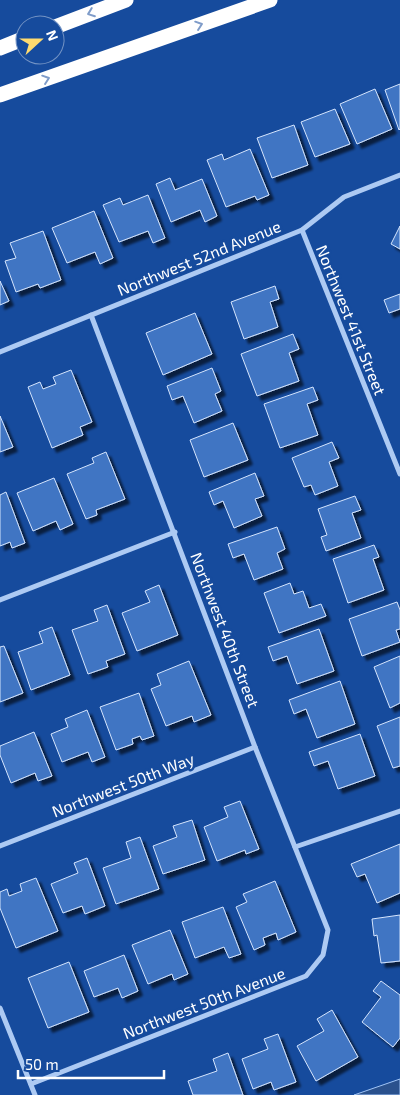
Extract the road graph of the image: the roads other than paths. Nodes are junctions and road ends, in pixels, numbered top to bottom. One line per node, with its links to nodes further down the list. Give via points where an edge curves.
1 (126, 0): 3 (highway, one-way to 3)
2 (270, 0): 6 (highway, one-way to 2)
3 (65, 23)
4 (15, 42): 5 (highway)
5 (0, 48)
6 (0, 95)
7 (400, 175): 8 (street, Northwest 52nd Avenue, via 344,197)
8 (302, 230): 9 (street, Northwest 52nd Avenue); 11 (street, Northwest 41st Street)
9 (91, 315): 10 (street, Northwest 52nd Avenue); 12 (street, Northwest 40th Street)
10 (0, 352)
11 (400, 474)
12 (174, 532): 13 (street); 14 (street, Northwest 40th Street)
13 (0, 600)
14 (255, 747): 16 (street, Northwest 50th Way); 17 (street, Northwest 40th Street)
15 (400, 810): 17 (street)
16 (0, 846)
17 (295, 847): 18 (street, Northwest 40th Street, via 328,930)
18 (323, 955): 20 (street, Northwest 50th Avenue, via 306,976)
19 (0, 1008): 20 (street)
20 (30, 1084): 21 (street)
21 (35, 1095)

